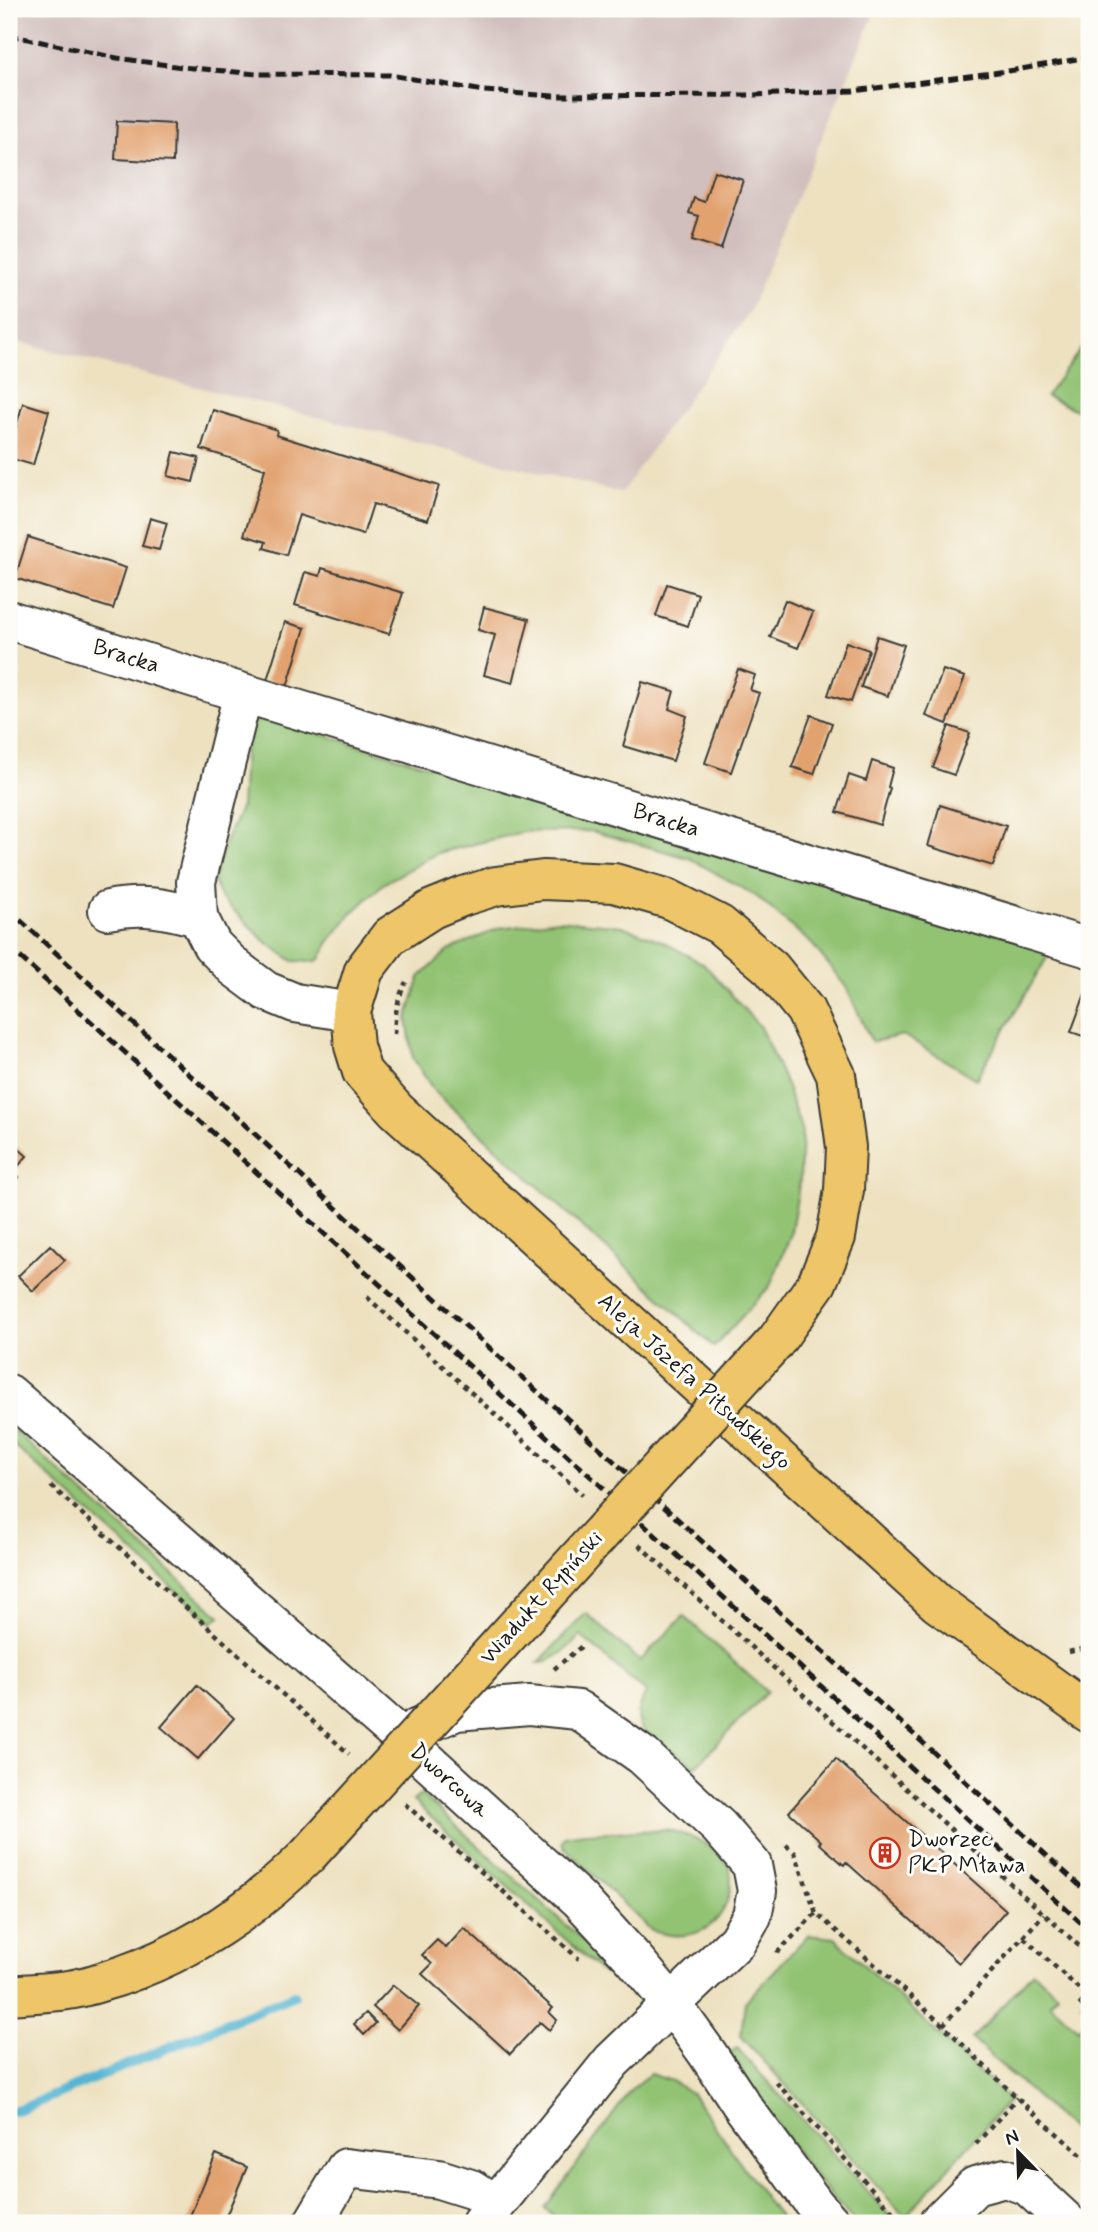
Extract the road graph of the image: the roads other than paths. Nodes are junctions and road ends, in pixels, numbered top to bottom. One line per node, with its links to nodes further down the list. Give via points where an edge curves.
1 (9, 620): 2 (street, Bracka)
2 (243, 693): 4 (street, via 196,881); 5 (street, Bracka)
3 (107, 910): 4 (street, via 144,906)
4 (198, 918): 6 (street, via 212,946 266,990 295,1003)
5 (1089, 948)
6 (351, 1012): 8 (main road, Aleja Józefa Piłsudskiego, via 362,1072 396,1111 937,1602); 10 (main road, Wiadukt Rypiński, bridge, via 364,970 390,936 432,909 464,896 543,880 614,883 669,899 720,925 771,968 805,1010 836,1075 846,1147 836,1237 817,1283 776,1341 276,1885 209,1935 132,1972 69,1990)
7 (9, 1394): 9 (street, Dworcowa)
8 (1089, 1713)
9 (399, 1735): 11 (street, Dworcowa, via 580,1900); 11 (street, via 456,1711 529,1705 578,1710 643,1756 719,1827 752,1865 757,1891 752,1916 737,1941)
10 (9, 1995)
11 (671, 2004): 12 (street, via 612,2061); 14 (street, Dworcowa)
12 (488, 2214): 13 (street, via 474,2190 439,2179 346,2168)
13 (313, 2223)
14 (831, 2223)
15 (938, 2223): 16 (street, via 975,2186 1005,2178 1028,2186)
16 (1068, 2223)

